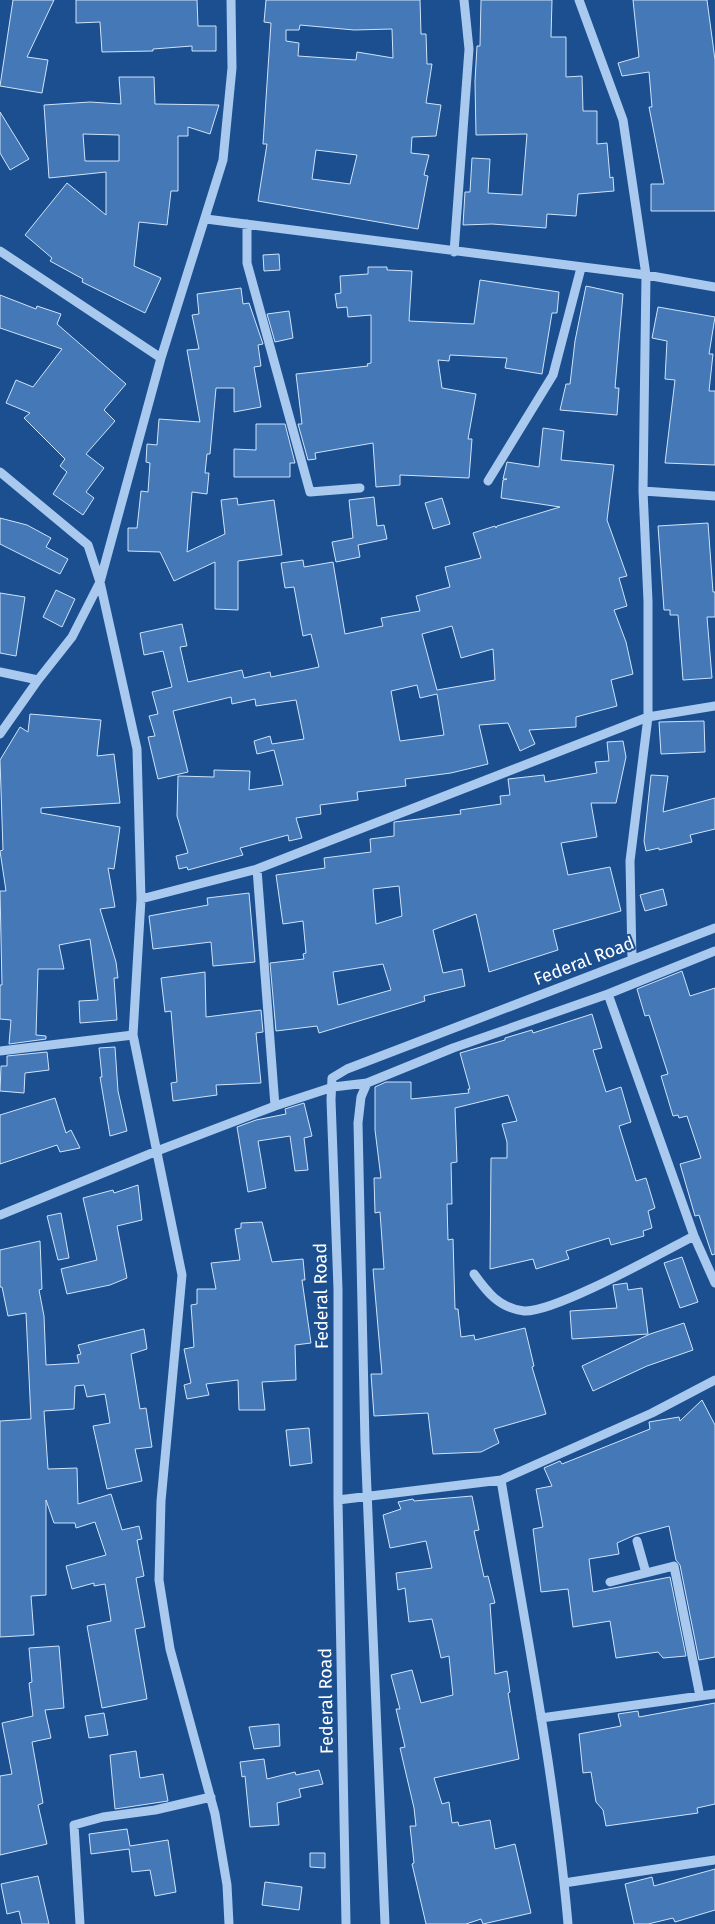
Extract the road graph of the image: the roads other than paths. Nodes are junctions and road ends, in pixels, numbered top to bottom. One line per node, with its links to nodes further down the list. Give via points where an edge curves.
1 (231, 0): 4 (street, via 232,68 223,160)
2 (464, 0): 7 (street, via 469,49)
3 (579, 0): 9 (street, via 622,120)
4 (206, 219): 5 (street); 11 (street)
5 (247, 224): 7 (street); 14 (street, via 247,263 310,492)
6 (0, 251): 11 (street)
7 (454, 252): 8 (street)
8 (581, 268): 9 (street); 13 (street, via 553,375)
9 (646, 276): 10 (street); 15 (street)
10 (715, 287)
11 (161, 358): 17 (street)
12 (0, 472): 17 (street, via 88,545)
13 (488, 481)
14 (360, 488)
15 (644, 491): 16 (street); 21 (street)
16 (715, 496)
17 (100, 582): 19 (street, via 72,637); 24 (street, via 137,749)
18 (0, 672): 19 (street)
19 (38, 680): 22 (street)
20 (715, 706): 21 (street)
21 (648, 717): 23 (street); 27 (street, via 630,861)
22 (0, 734)
23 (258, 869): 24 (street); 33 (street)
24 (141, 899): 29 (street)
25 (715, 928): 27 (street, Federal Road)
26 (715, 951): 28 (street)
27 (632, 960): 32 (street, Federal Road, via 347,1069 332,1078)
28 (608, 994): 31 (street, via 453,1048); 36 (street)
29 (133, 1035): 30 (street); 34 (street)
30 (0, 1052)
31 (368, 1083): 32 (street); 41 (street, via 361,1097 358,1122)
32 (333, 1087): 33 (street); 42 (street, Federal Road, via 338,1289)
33 (276, 1106): 34 (street)
34 (157, 1151): 35 (street); 49 (street, via 182,1275 161,1501 159,1580 170,1649)
35 (0, 1214)
36 (694, 1236): 37 (street, via 558,1304 525,1311 491,1297); 38 (street)
37 (474, 1274)
38 (715, 1283)
39 (715, 1380): 40 (street, via 652,1413)
40 (501, 1480): 41 (street); 48 (street)
41 (367, 1497): 42 (street); 55 (street)
42 (338, 1500): 54 (street, Federal Road)
43 (637, 1541): 44 (street)
44 (646, 1573): 45 (street); 47 (street, via 674,1566)
45 (610, 1582)
46 (715, 1694): 47 (street)
47 (700, 1696): 48 (street)
48 (540, 1718): 51 (street)
49 (211, 1798): 52 (street, via 74,1825); 53 (street, via 228,1885)
50 (715, 1860): 51 (street)
51 (564, 1883): 56 (street)
52 (80, 1924)
53 (229, 1924)
54 (346, 1924)
55 (385, 1924)
56 (568, 1924)

